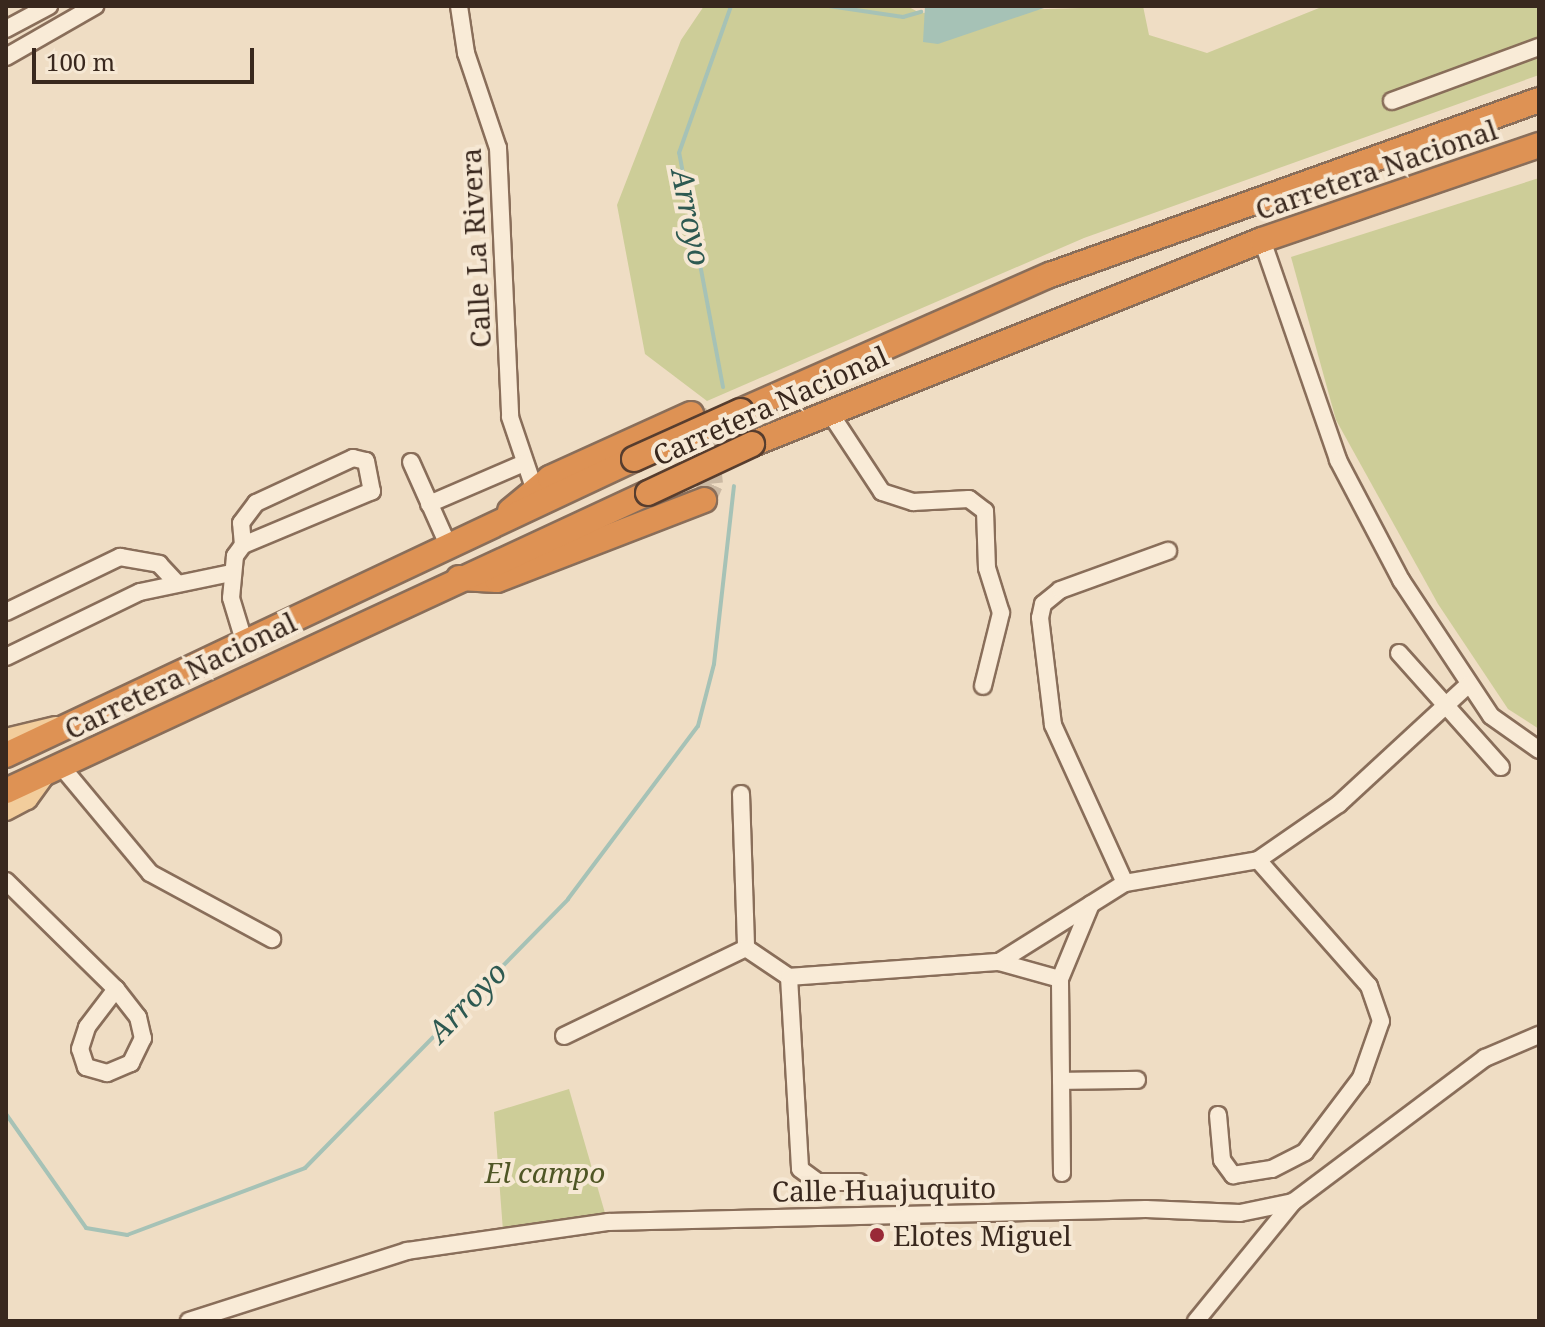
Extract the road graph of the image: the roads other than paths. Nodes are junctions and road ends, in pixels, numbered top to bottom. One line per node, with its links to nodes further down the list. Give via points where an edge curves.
1 (49, 6): 4 (street)
2 (95, 6): 6 (street)
3 (459, 6): 14 (street, Calle La Rivera, via 466,53 498,148 510,417)
4 (6, 29)
5 (1539, 47): 8 (street)
6 (6, 57)
7 (1539, 100): 18 (highway, Carretera Nacional, bridge, via 1050,275)
8 (1392, 101)
9 (1539, 145): 10 (highway, Carretera Nacional)
10 (1262, 240): 11 (highway, Carretera Nacional); 29 (street, via 1338,460)
11 (828, 410): 23 (highway, Carretera Nacional, bridge); 30 (street, via 882,492 913,502 969,499 985,511 987,568 1001,613)
12 (691, 414): 15 (highway)
13 (411, 462): 17 (street)
14 (524, 463): 15 (street, Calle La Rivera); 17 (street)
15 (534, 488): 18 (highway)
16 (704, 500): 23 (highway, via 497,580)
17 (429, 504): 20 (street)
18 (493, 526): 20 (highway, Carretera Nacional)
19 (243, 545): 19 (street, via 241,523 256,503 353,458 366,461 372,491); 22 (street)
20 (449, 547): 26 (highway, Carretera Nacional)
21 (1168, 551): 43 (street, via 1060,590 1043,604 1040,618 1053,725)
22 (231, 573): 24 (street); 26 (street)
23 (457, 578): 37 (highway, Carretera Nacional)
24 (176, 582): 25 (street, via 159,564 120,557); 28 (street, via 113,604)
25 (6, 612)
26 (245, 644): 32 (highway, Carretera Nacional)
27 (1399, 653): 31 (street)
28 (6, 657)
29 (1468, 685): 31 (street); 34 (street, via 1491,716)
30 (983, 686)
31 (1442, 708): 36 (street); 41 (street, via 1339,804)
32 (65, 728): 33 (main road, Carretera Nacional, via 41,726); 35 (highway, Carretera Nacional)
33 (6, 739)
34 (1539, 750)
35 (6, 755)
36 (1501, 767)
37 (54, 769): 38 (highway, Carretera Nacional); 40 (main road, Carretera Nacional, via 27,799); 45 (street, via 150,873)
38 (6, 791)
39 (741, 794): 46 (street)
40 (6, 810)
41 (1258, 860): 43 (street); 55 (street, via 1369,986 1381,1021 1361,1078 1305,1152 1272,1169 1233,1175 1222,1160)
42 (6, 881): 50 (street)
43 (1125, 883): 44 (street)
44 (1091, 904): 47 (street); 49 (street)
45 (272, 939)
46 (746, 948): 48 (street); 52 (street)
47 (999, 962): 48 (street); 49 (street)
48 (789, 977): 57 (street, via 800,1169 818,1182)
49 (1060, 979): 54 (street)
50 (116, 989): 50 (street, via 143,1038 131,1063 107,1073 86,1067 80,1049 87,1027)
51 (1539, 1035): 58 (street, Calle Huajuquito, via 1485,1058)
52 (564, 1036)
53 (1137, 1080): 54 (street)
54 (1061, 1081): 56 (street)
55 (1218, 1115)
56 (1062, 1173)
57 (859, 1182)
58 (1293, 1202): 59 (street, Calle Huajuquito, via 1240,1213 1064,1210 563,1226 407,1251); 60 (street)
59 (189, 1321)
60 (1196, 1321)

